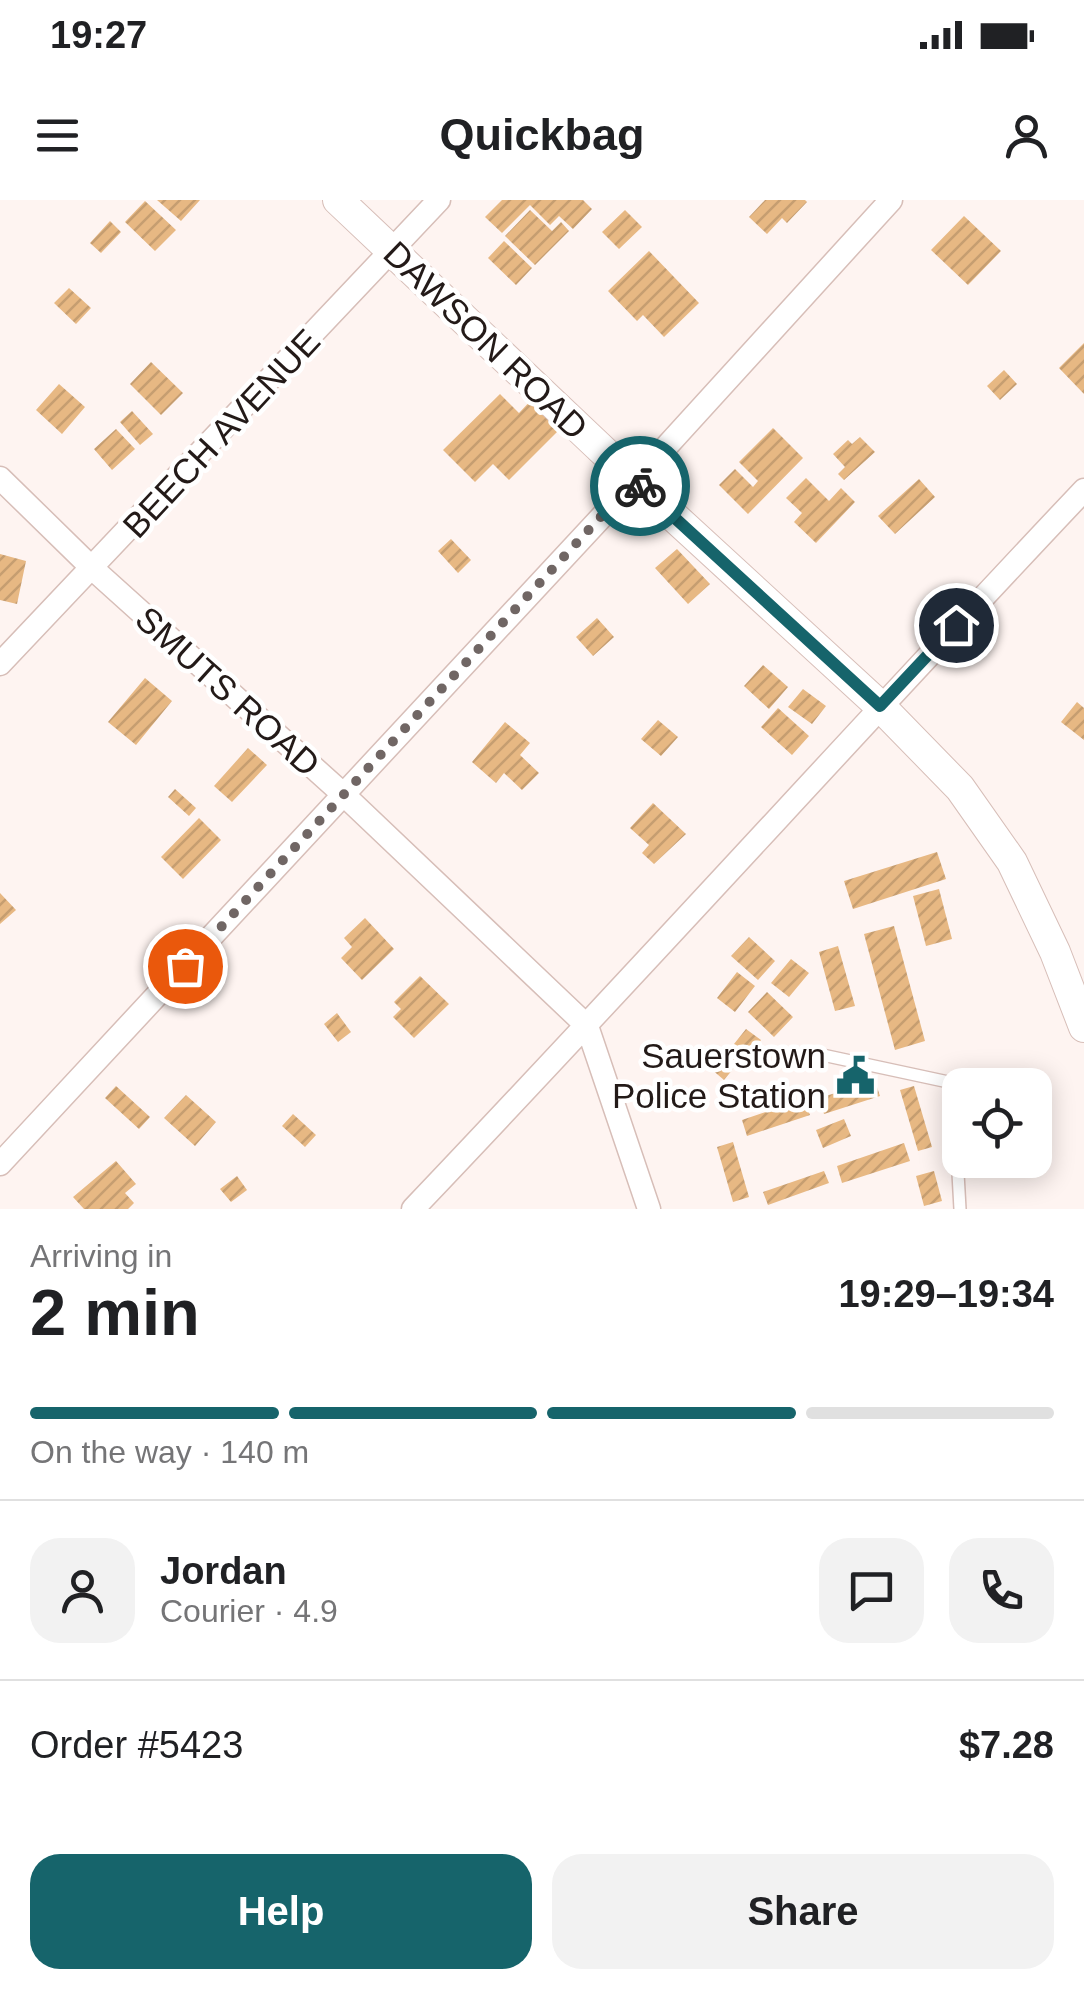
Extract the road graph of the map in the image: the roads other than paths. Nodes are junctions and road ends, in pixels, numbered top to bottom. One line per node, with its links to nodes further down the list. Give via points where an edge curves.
1 (338, 200): 4 (street, DAWSON ROAD)
2 (440, 200): 4 (street, BEECH AVENUE)
3 (891, 200): 6 (street)
4 (393, 251): 6 (street, DAWSON ROAD); 8 (street, BEECH AVENUE)
5 (0, 478): 8 (street, SMUTS ROAD)
6 (634, 481): 10 (street, DAWSON ROAD); 11 (street)
7 (1084, 490): 10 (street)
8 (93, 569): 9 (street, BEECH AVENUE); 11 (street, SMUTS ROAD)
9 (0, 664)
10 (880, 706): 12 (street); 13 (street, DAWSON ROAD, via 960,788 1012,862)
11 (344, 796): 12 (street, SMUTS ROAD); 15 (street)
12 (587, 1026): 16 (street); 17 (street)
13 (1084, 1027)
14 (818, 1054): 18 (lane, via 953,1083)
15 (0, 1164)
16 (412, 1209)
17 (649, 1209)
18 (960, 1209)

